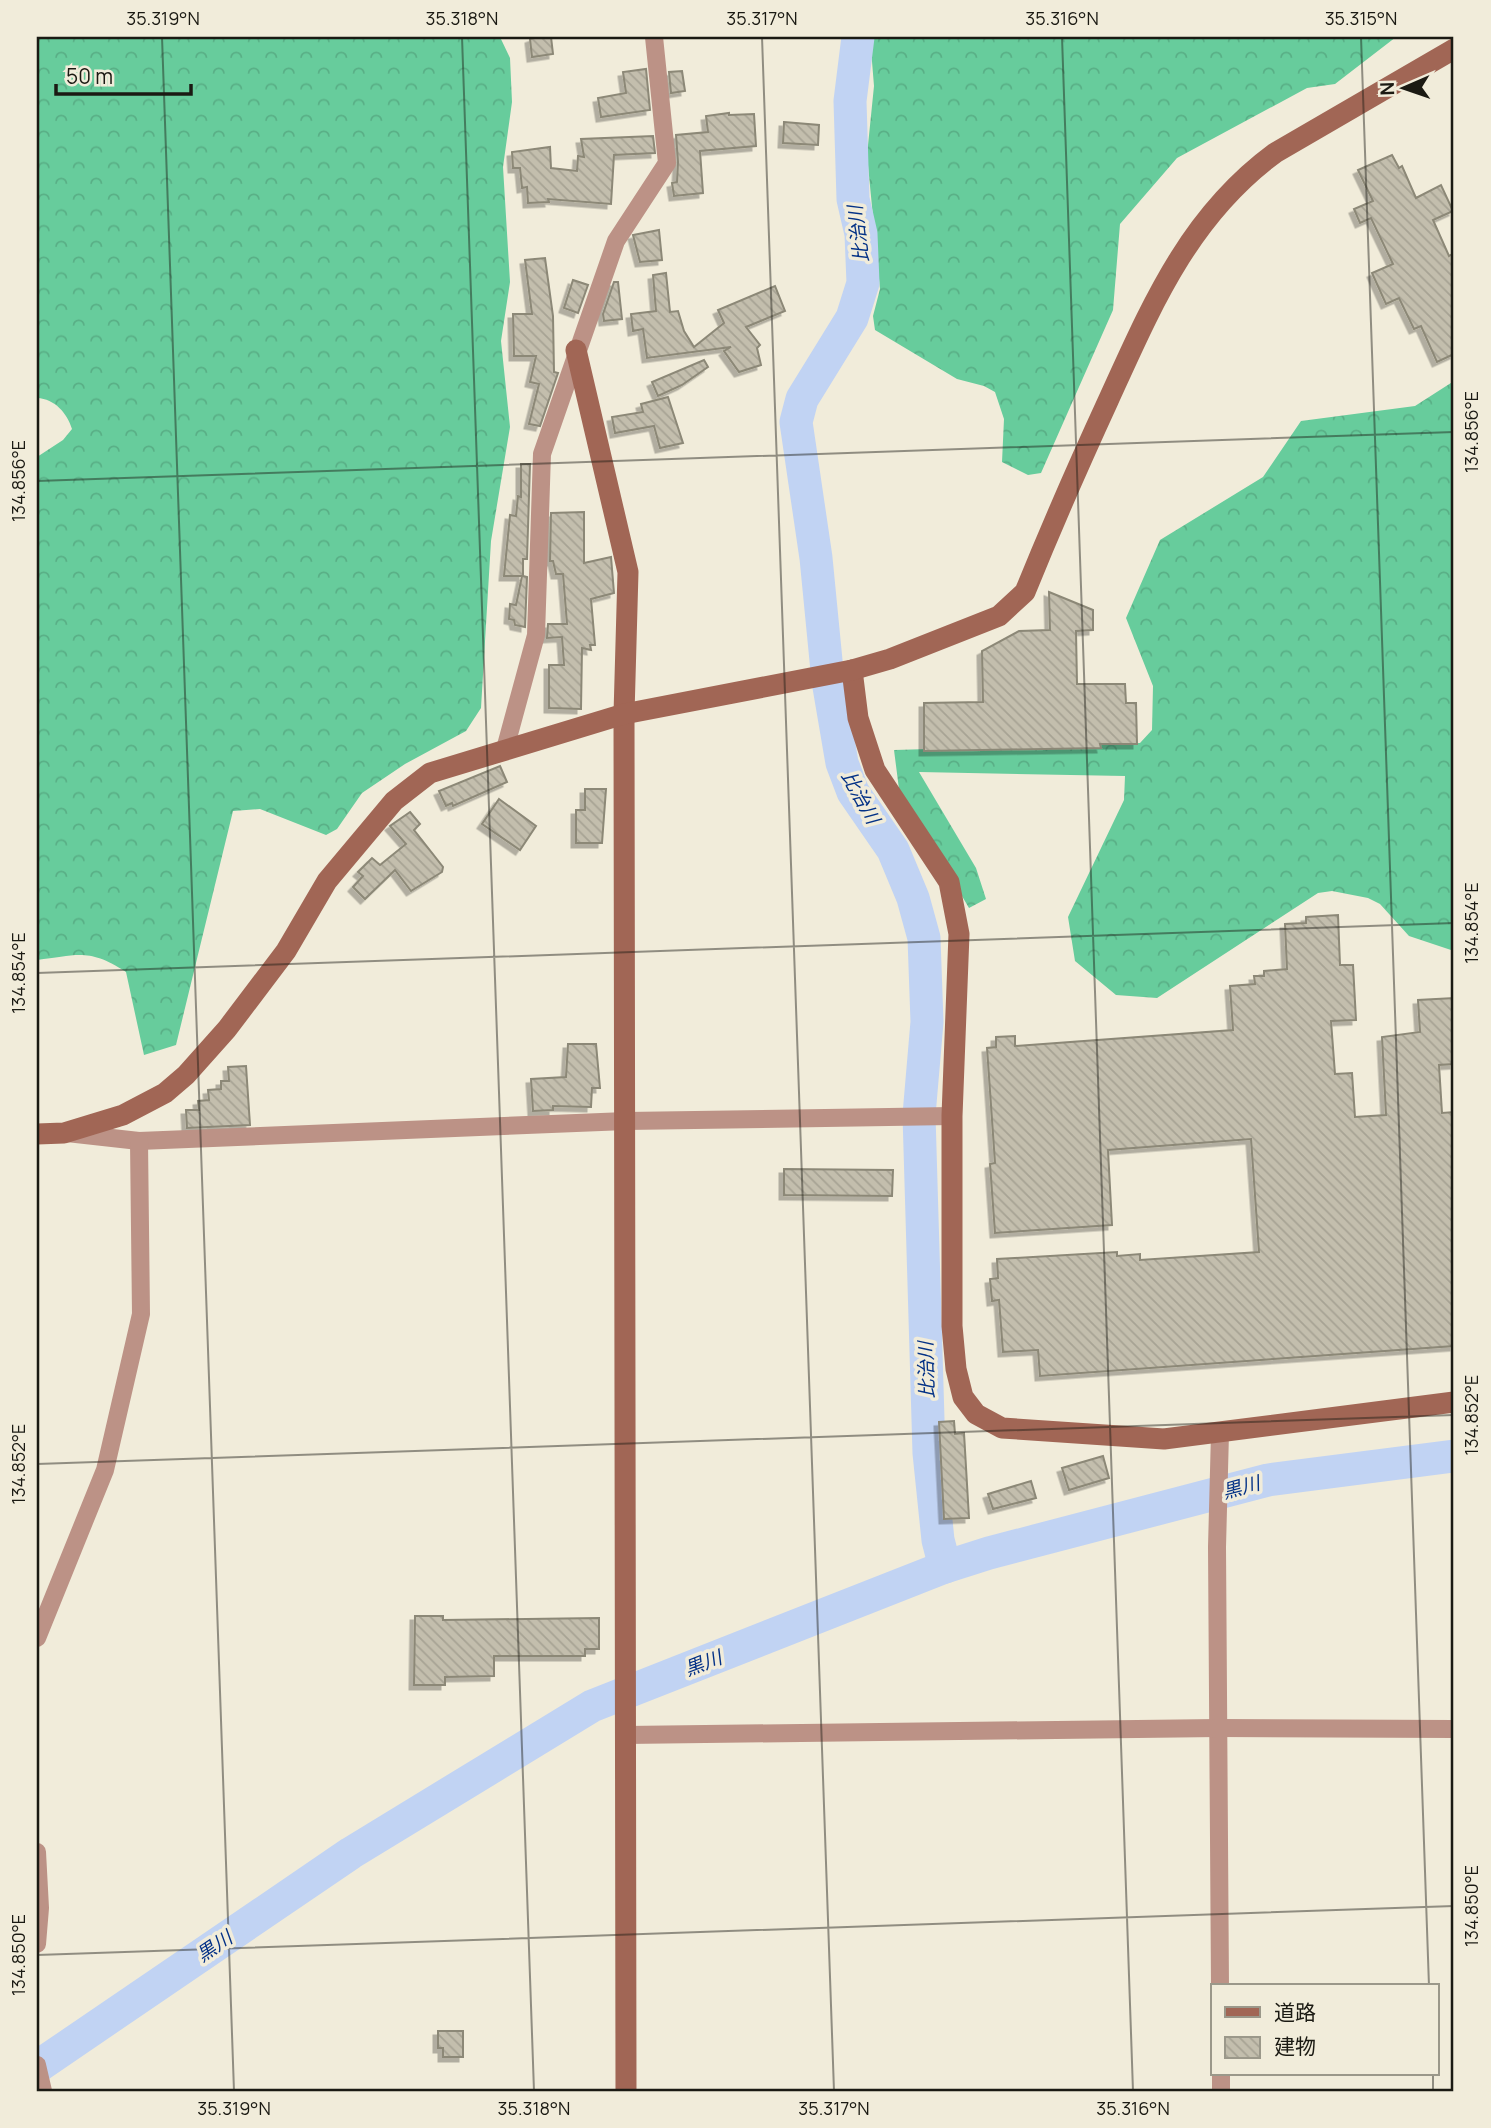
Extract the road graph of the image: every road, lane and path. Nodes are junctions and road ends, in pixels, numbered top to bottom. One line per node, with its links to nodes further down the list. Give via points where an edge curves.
1 (654, 37): 3 (street, via 667,163 616,241)
2 (1454, 49): 4 (street, via 1275,153 1208,214 1153,301 1025,592 1013,606 999,616)
3 (576, 350): 5 (street, via 628,572); 6 (street, via 542,454 536,635)
4 (852, 670): 5 (street); 7 (street, via 858,718 875,770 949,882 959,934)
5 (624, 714): 6 (street); 8 (street)
6 (505, 749): 9 (street, via 430,773 394,801 327,881 286,951 186,1075 165,1093 122,1115)
7 (952, 1116): 8 (street); 13 (street, via 952,1326 963,1397 976,1414 1002,1428)
8 (626, 1121): 11 (street); 17 (street)
9 (64, 1133): 10 (street); 11 (street)
10 (37, 1134)
11 (139, 1141): 14 (street, via 141,1314 105,1470)
12 (1454, 1402): 13 (street)
13 (1219, 1440): 15 (street)
14 (37, 1638)
15 (1219, 1728): 16 (street); 17 (street); 20 (street)
16 (1454, 1729)
17 (626, 1735): 23 (street)
18 (37, 1852): 19 (street)
19 (37, 1944)
20 (1220, 1984)
21 (37, 2066): 22 (street)
22 (43, 2091)
23 (626, 2091)

